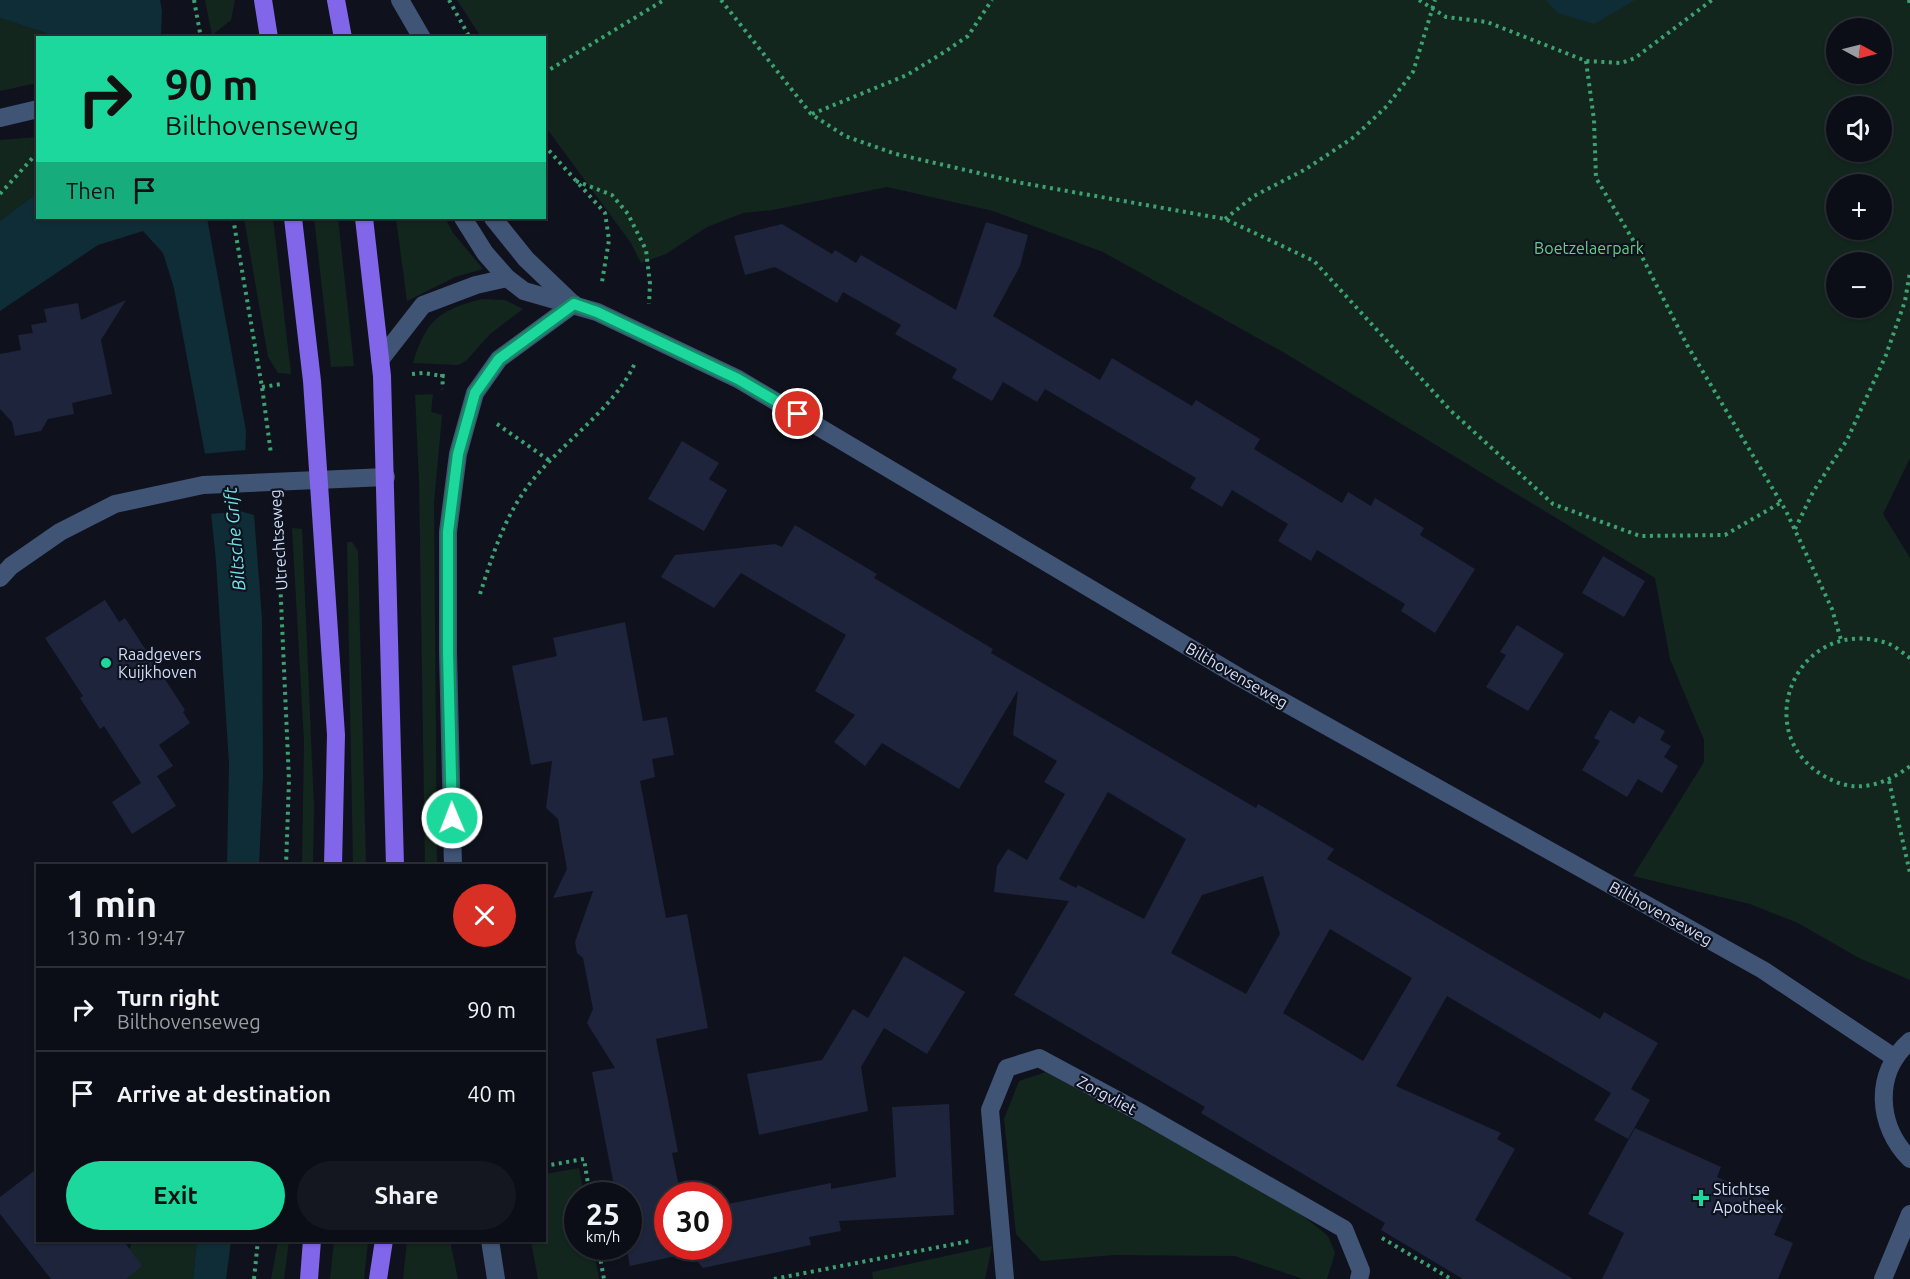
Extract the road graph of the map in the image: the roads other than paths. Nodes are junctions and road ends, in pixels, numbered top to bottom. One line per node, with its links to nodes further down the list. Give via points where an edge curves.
1 (263, 0): 4 (main road)
2 (336, 0): 5 (main road)
3 (400, 0): 6 (street)
4 (269, 36)
5 (343, 36)
6 (421, 36)
7 (36, 109): 8 (street)
8 (0, 118)
9 (293, 219): 17 (main road)
10 (364, 219): 15 (main road)
11 (464, 219): 13 (street, Bilthovenseweg)
12 (494, 219): 14 (street, Bilthovenseweg, via 526,259)
13 (507, 278): 14 (street, Bilthovenseweg, via 524,291); 15 (street, via 423,305)
14 (574, 304): 21 (street, via 499,359 475,393 458,454 448,532); 23 (street, Bilthovenseweg, via 738,379 1239,677 1763,970)
15 (380, 360): 16 (main road)
16 (386, 477): 17 (street); 20 (main road)
17 (320, 481): 18 (street, via 203,485 115,504 60,532); 19 (main road, via 336,735)
18 (0, 578)
19 (333, 864)
20 (395, 864)
21 (453, 864)
22 (1910, 1041): 23 (street)
23 (1895, 1058): 24 (street, via 1886,1078 1886,1122 1895,1142)
24 (1910, 1159)
25 (1910, 1214): 34 (street)
26 (312, 1242): 29 (main road)
27 (384, 1242): 30 (main road)
28 (490, 1242): 31 (street)
29 (309, 1279)
30 (378, 1279)
31 (496, 1279)
32 (1005, 1279): 33 (street, Zorgvliet, via 990,1110 1007,1068 1039,1058 1344,1229 1361,1271)
33 (1359, 1279)
34 (1883, 1279)

